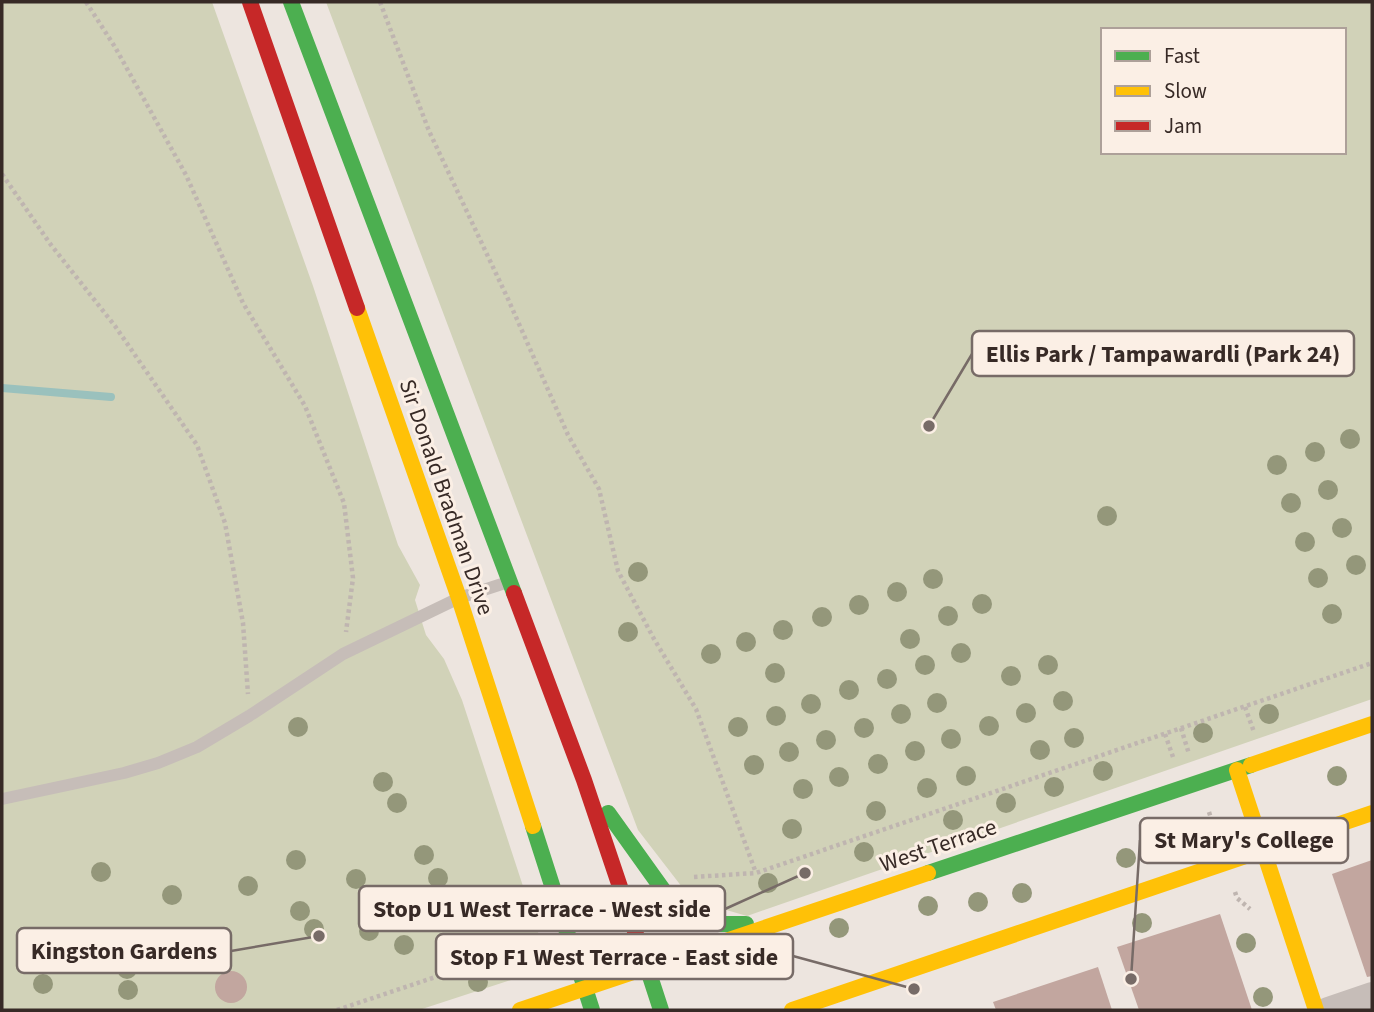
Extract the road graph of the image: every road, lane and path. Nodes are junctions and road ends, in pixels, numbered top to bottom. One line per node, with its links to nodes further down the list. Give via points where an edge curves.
1 (86, 2): 8 (path, via 186,174 243,303 305,406 344,503 353,578)
2 (250, 2): 7 (main road, Sir Donald Bradman Drive)
3 (291, 2): 6 (main road, Sir Donald Bradman Drive)
4 (380, 2): 19 (path, via 429,131 568,435 600,489 618,571 696,709)
5 (2, 174): 10 (path, via 197,444 225,523 243,622)
6 (509, 582): 7 (lane); 15 (main road, Sir Donald Bradman Drive)
7 (459, 598): 8 (lane); 24 (main road, Sir Donald Bradman Drive)
8 (343, 654): 10 (lane)
9 (1372, 663): 12 (path)
10 (249, 716): 16 (lane, via 158,764)
11 (1372, 724): 14 (main road, West Terrace)
12 (1165, 734): 13 (path); 19 (path)
13 (1173, 757)
14 (1237, 770): 18 (main road); 21 (main road, West Terrace)
15 (584, 780): 20 (main road); 23 (main road, Sir Donald Bradman Drive)
16 (2, 799)
17 (1372, 813): 18 (main road)
18 (1263, 850): 30 (main road); 31 (main road)
19 (756, 873): 20 (path, via 692,877)
20 (671, 901): 21 (main road, via 698,924)
21 (777, 923): 23 (main road, West Terrace)
22 (548, 951): 26 (path, via 541,954 525,947)
23 (647, 967): 24 (main road, West Terrace); 29 (main road, Sir Donald Bradman Drive)
24 (585, 988): 27 (main road, West Terrace); 28 (main road, Sir Donald Bradman Drive)
25 (1372, 995): 32 (street)
26 (337, 1010)
27 (520, 1010)
28 (592, 1010)
29 (661, 1010)
30 (792, 1010)
31 (1315, 1010)
32 (1328, 1010)

